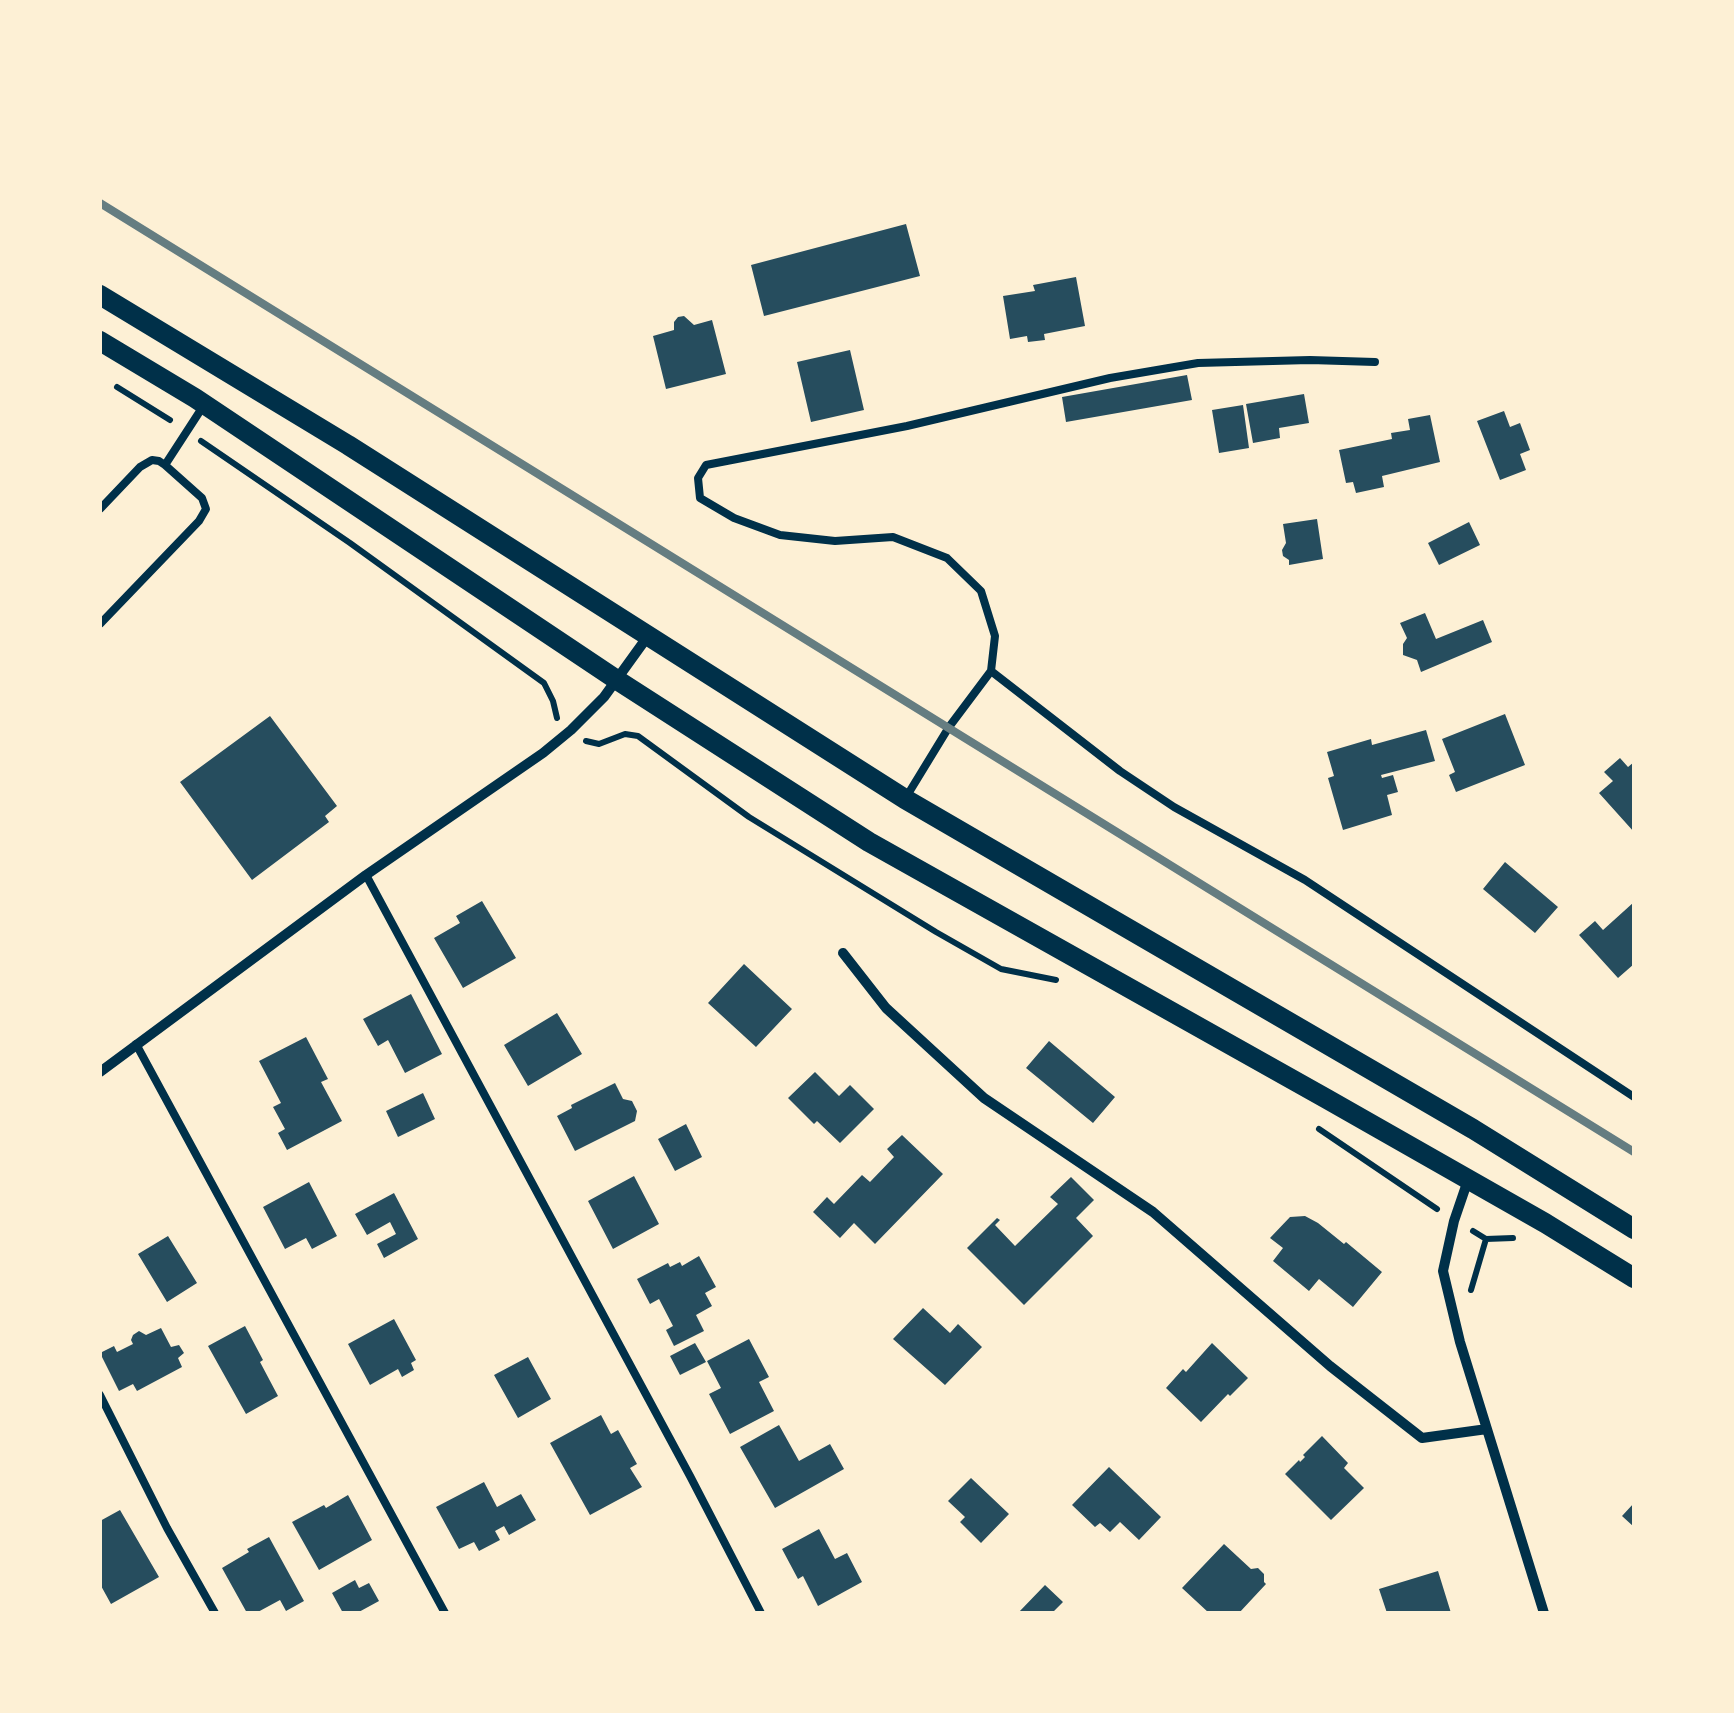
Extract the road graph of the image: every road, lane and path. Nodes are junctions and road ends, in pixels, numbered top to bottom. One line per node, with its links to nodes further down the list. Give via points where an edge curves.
1 (100, 295): 10 (main road)
2 (100, 341): 5 (main road)
3 (1375, 362): 11 (lane, via 1198,363 706,466 698,478 700,498 734,518 780,535 834,541 893,537 947,558 981,591 995,636)
4 (114, 385): 6 (path)
5 (205, 404): 6 (lane); 12 (main road)
6 (187, 431): 7 (lane); 13 (path, via 544,683)
7 (165, 466): 8 (lane, via 146,462); 9 (lane, via 206,509)
8 (100, 509)
9 (100, 624)
10 (649, 636): 12 (street); 15 (main road)
11 (991, 671): 15 (lane); 21 (lane, via 1120,771 1305,880)
12 (617, 680): 16 (street, via 543,753); 23 (main road, via 868,842)
13 (557, 720)
14 (587, 742): 18 (path, via 638,736 749,816 936,932 1001,969)
15 (906, 798): 25 (main road)
16 (366, 875): 19 (street); 32 (lane)
17 (842, 953): 29 (street, via 886,1008 984,1098 1153,1212 1422,1438)
18 (1066, 982)
19 (136, 1044): 20 (street); 31 (lane)
20 (100, 1072)
21 (1634, 1097)
22 (1316, 1128): 24 (path)
23 (1468, 1179): 24 (street); 27 (main road)
24 (1454, 1221): 26 (path, via 1486,1238); 29 (street, via 1443,1271)
25 (1634, 1229)
26 (1517, 1238)
27 (1634, 1278)
28 (100, 1395): 30 (lane)
29 (1487, 1429): 33 (street)
30 (215, 1613)
31 (445, 1613)
32 (760, 1613)
33 (1544, 1613)

